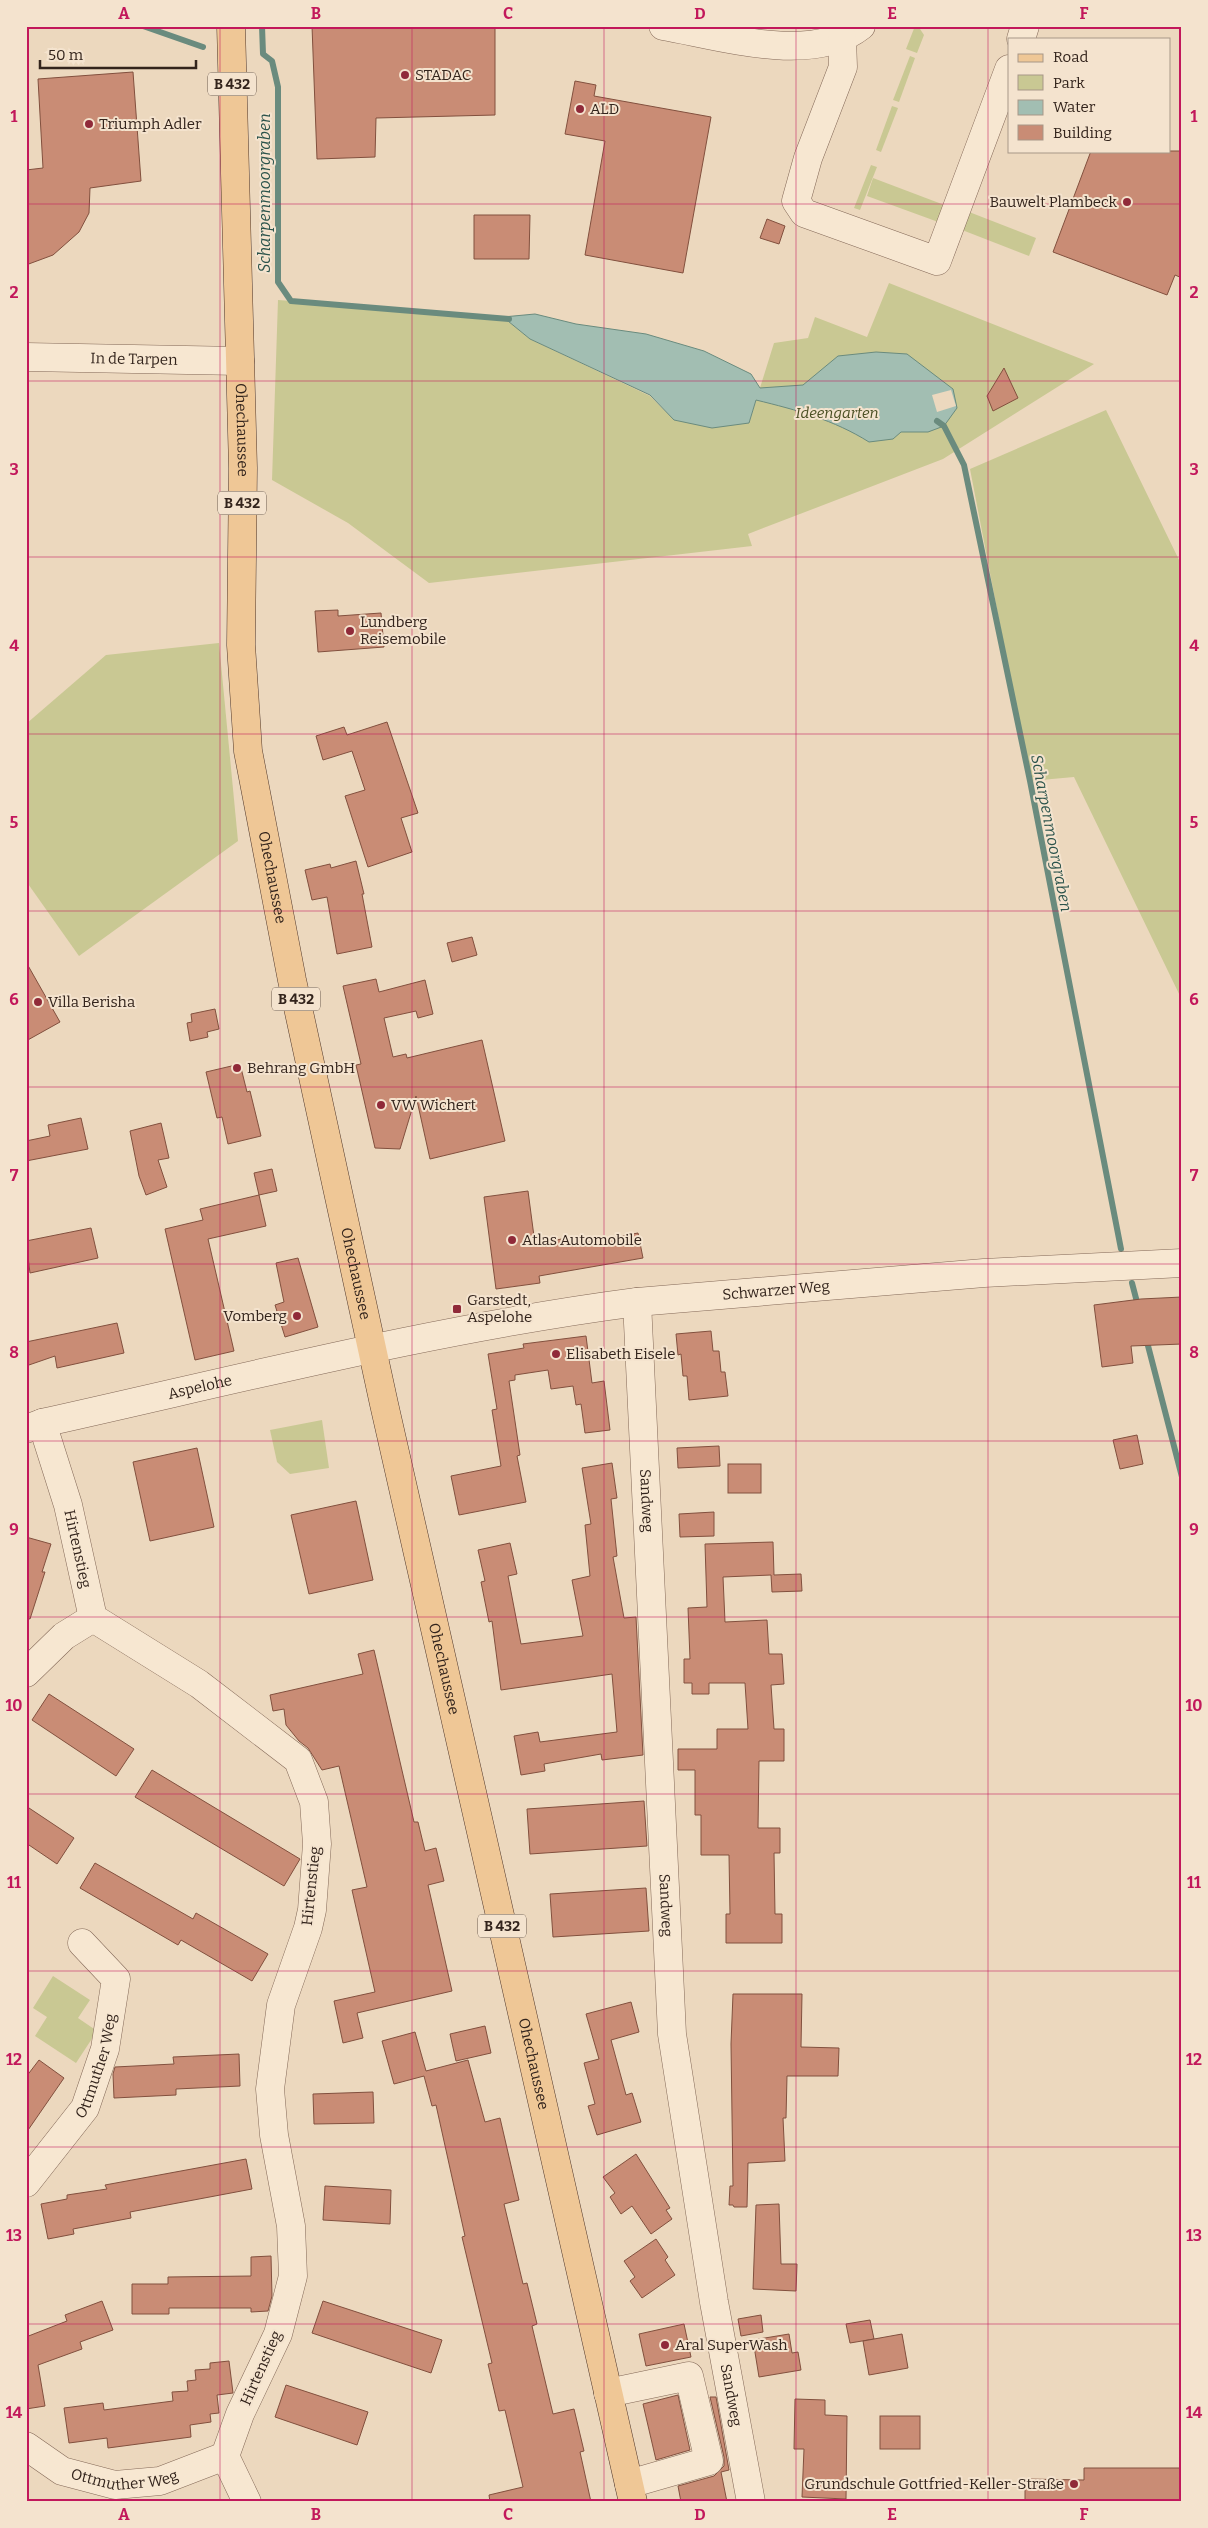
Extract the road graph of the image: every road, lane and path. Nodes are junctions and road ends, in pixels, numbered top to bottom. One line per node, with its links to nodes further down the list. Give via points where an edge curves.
1 (231, 26): 8 (main road, Ohechaussee / B 432)
2 (663, 26): 4 (street, via 768,44 807,47)
3 (1025, 26): 5 (street)
4 (852, 32): 6 (street, via 796,201 804,213 937,261)
5 (1021, 38)
6 (1008, 72)
7 (26, 357): 8 (street, In de Tarpen)
8 (240, 361): 11 (main road, Ohechaussee / B 432, via 243,468 241,645 248,750 269,871)
9 (1182, 1263): 10 (street, Schwarzer Weg, via 984,1273)
10 (637, 1302): 11 (street, Schwarzer Weg, via 456,1330); 22 (street, Sandweg, via 672,2034)
11 (374, 1349): 12 (street, Aspelohe); 17 (main road, Ohechaussee / B 432)
12 (34, 1426): 13 (street, Hirtenstieg, via 68,1505)
13 (93, 1618): 14 (street, via 64,1636); 19 (street, Hirtenstieg, via 199,1684 298,1760 314,1802 317,1844 312,1910 281,2004 270,2089 274,2135 291,2226 293,2276 278,2334 240,2414)
14 (26, 1673)
15 (82, 1943): 16 (street, Ottmuther Weg, via 116,1979 105,2049 86,2108)
16 (26, 2183)
17 (608, 2393): 20 (main road, Ohechaussee / B 432); 20 (street, via 689,2376 709,2460)
18 (26, 2446): 19 (street, Ottmuther Weg, via 62,2471 115,2485 160,2481)
19 (225, 2456): 21 (street)
20 (631, 2493)
21 (246, 2502)
22 (750, 2502)

